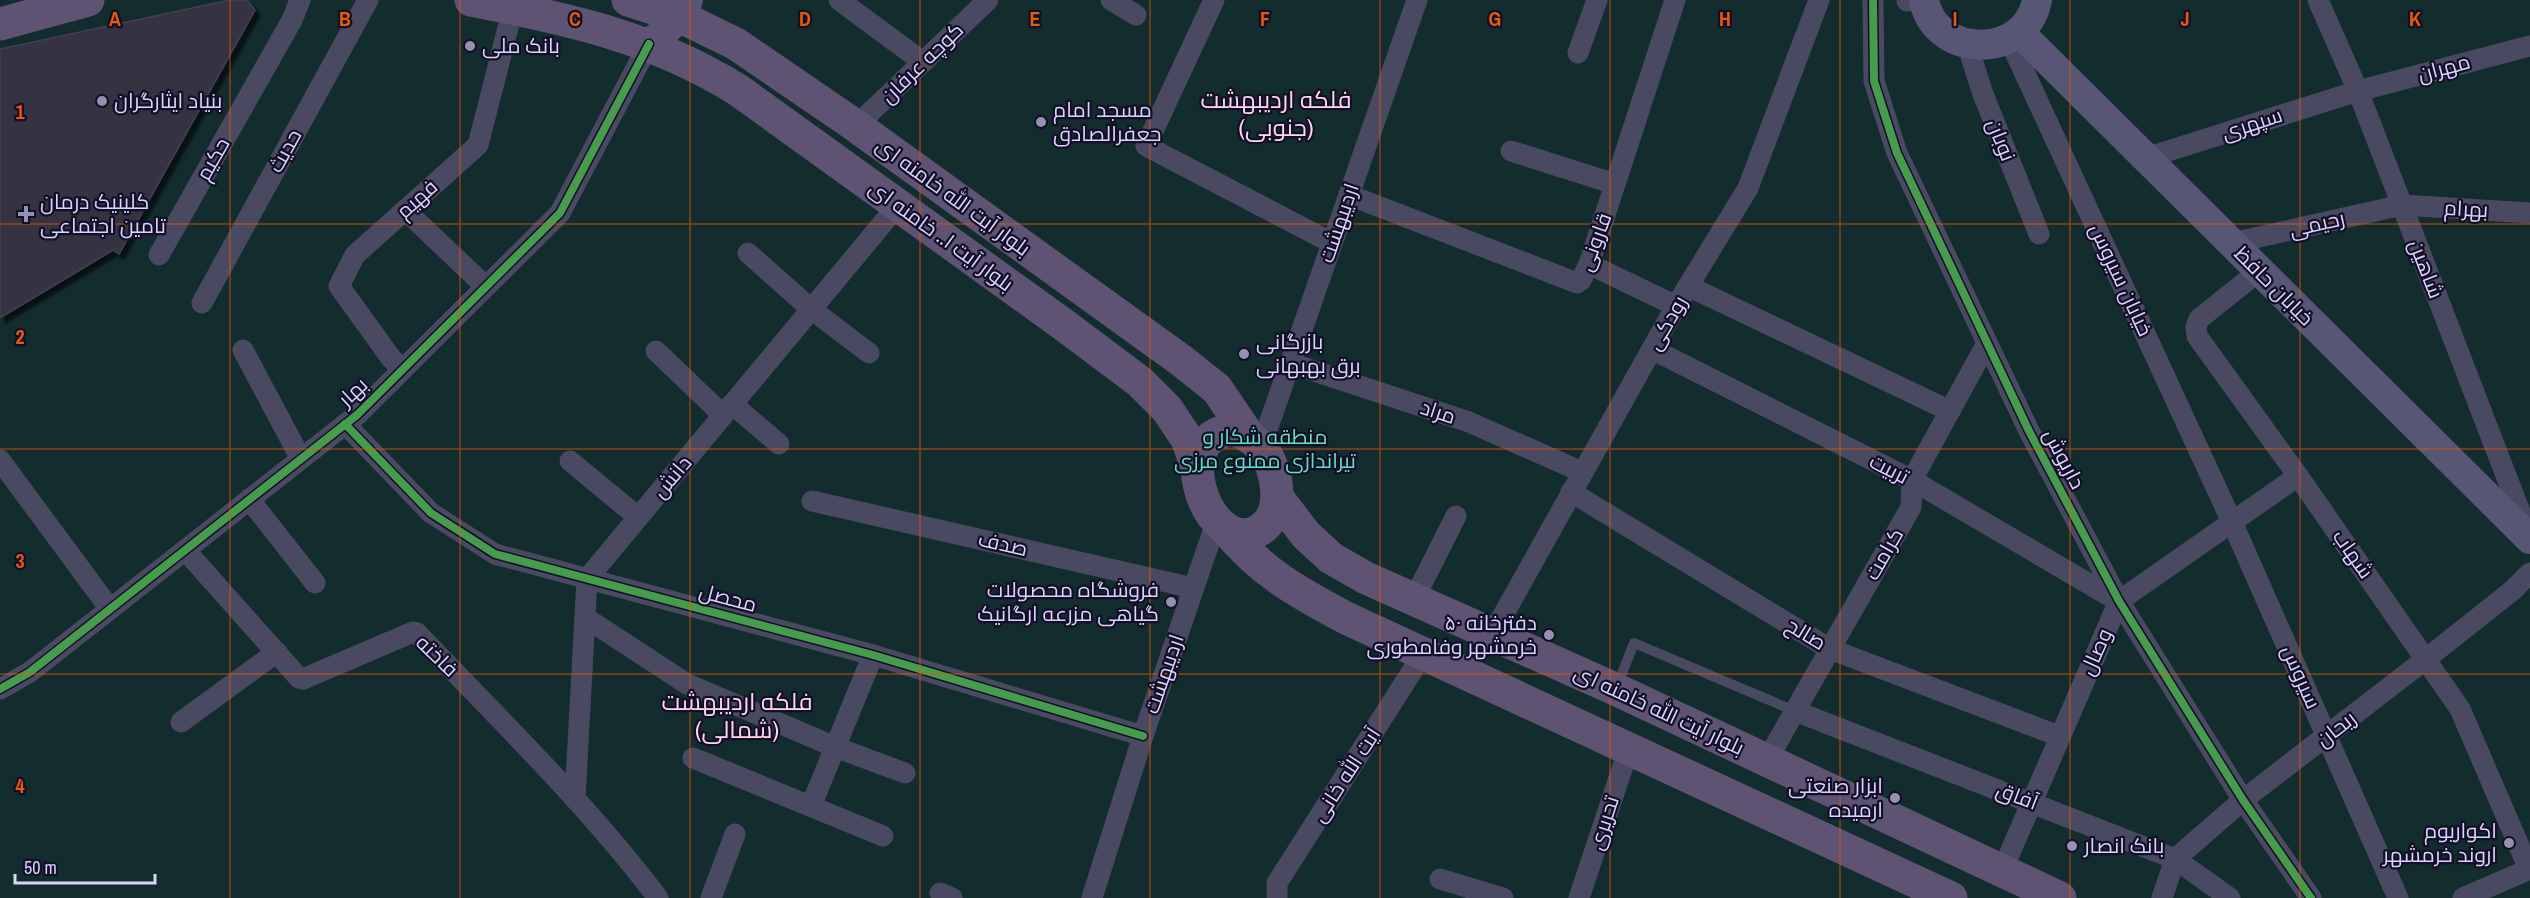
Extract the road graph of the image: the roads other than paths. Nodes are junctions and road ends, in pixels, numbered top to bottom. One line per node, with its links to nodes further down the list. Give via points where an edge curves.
1 (88, 0): 21 (main road)
2 (300, 0): 42 (street, حکیم)
3 (368, 0): 47 (street, حدیث)
4 (471, 0): 19 (main road)
5 (628, 0): 18 (main road, بلوار آیت الله خامنه ای)
6 (839, 0): 27 (street)
7 (988, 0): 27 (street, کوچه عرفان)
8 (1111, 0): 20 (street)
9 (1214, 0): 39 (street, via 1146,146)
10 (1417, 0): 33 (street, اردیبهشت)
11 (1597, 0): 26 (street)
12 (1675, 0): 32 (street, قارونی)
13 (1819, 0): 46 (street, رودکی, via 1748,188)
14 (1873, 0): 50 (street, داریوش, via 1875,81 1897,153)
15 (2037, 0): 22 (main road, via 2030,19)
16 (2318, 0): 28 (street, شاهین)
17 (1914, 2): 24 (main road, via 1945,34)
18 (674, 6): 23 (main road); 29 (main road, بلوار آیت الله خامنه ای)
19 (513, 8): 23 (main road); 36 (street, فهیم, via 477,144)
20 (1136, 15)
21 (0, 24)
22 (2014, 35): 24 (main road, via 1994,45); 31 (main road, خیابان حافظ); 75 (street, خیابان سیروس)
23 (649, 44): 34 (main road, بلوار آیت ا.. خامنه ای, via 702,68 738,90); 45 (street, بهار, via 560,213)
24 (1967, 44): 38 (street, نوبان)
25 (2530, 46): 28 (street, مهران)
26 (1578, 54)
27 (923, 62): 29 (street, کوچه عرفان)
28 (2358, 91): 31 (street, سپهری); 35 (street, شاهین)
29 (856, 126): 60 (main road, بلوار آیت الله خامنه ای, via 1182,361 1217,390)
30 (1511, 151): 32 (street)
31 (2146, 158): 40 (main road, خیابان حافظ)
32 (1615, 184): 43 (street, قارونی)
33 (1349, 195): 39 (street, اردیبهشت); 43 (street, قارونی, via 1572,282 1581,280)
34 (898, 205): 49 (street, دانش); 65 (main road, بلوار آیت ا.. خامنه ای, via 1140,382 1167,410 1187,439)
35 (2402, 205): 37 (street, بهرام); 40 (street, رحیمی); 77 (street, شاهین)
36 (405, 210): 45 (street); 56 (street, فهیم, via 355,255 339,286)
37 (2530, 213)
38 (2039, 234)
39 (1332, 243): 55 (street, اردیبهشت)
40 (2232, 243): 44 (main road, خیابان حافظ)
41 (748, 253): 49 (street)
42 (159, 255)
43 (1589, 264): 48 (street)
44 (2259, 271): 67 (street, شهاب, via 2199,319 2197,336); 77 (main road, خیابان حافظ)
45 (485, 286): 56 (street, بهار)
46 (1688, 286): 48 (street, رودکی); 58 (street)
47 (202, 303)
48 (1676, 306): 51 (street, رودکی)
49 (811, 309): 54 (street); 57 (street, دانش)
50 (1987, 343): 58 (street, کرامت); 84 (street, داریوش)
51 (1652, 349): 66 (street, رودکی); 68 (street, تربیت)
52 (243, 350): 62 (street)
53 (656, 351): 57 (street)
54 (869, 353)
55 (1290, 363): 60 (street, اردیبهشت); 66 (street, مراد, via 1469,423)
56 (402, 369): 59 (street, بهار)
57 (728, 409): 61 (street); 74 (street, دانش)
58 (1950, 411): 68 (street, کرامت)
59 (345, 424): 62 (street, بهار); 80 (street, محصل, via 431,513 495,554)
60 (1254, 441): 65 (main road, via 1234,430 1221,431 1201,451); 70 (main road, via 1270,462)
61 (779, 444)
62 (301, 459): 71 (street, بهار)
63 (0, 460): 85 (street)
64 (570, 461): 74 (street)
65 (1197, 467): 76 (main road, via 1204,503)
66 (1582, 472): 69 (street, رودکی)
67 (2298, 476): 75 (street, وصال); 92 (street, شهاب)
68 (1912, 480): 84 (street, تربیت); 88 (street, کرامت, via 1911,507)
69 (1571, 492): 87 (street, رودکی); 88 (street, صالح)
70 (1277, 497): 76 (main road, via 1264,527 1252,533 1240,534); 83 (main road, بلوار آیت الله خامنه ای, via 1331,558)
71 (249, 499): 78 (street, بهار); 81 (street)
72 (812, 501): 82 (street, صدف)
73 (1456, 516): 83 (street)
74 (638, 518): 80 (street, دانش)
75 (2232, 522): 84 (street, وصال); 100 (street, سیروس)
76 (1221, 524): 82 (street, اردیبهشت); 90 (main road, via 1262,567 1296,592)
77 (2530, 539)
78 (185, 550): 85 (street, بهار); 89 (street, فاخته)
79 (2530, 573): 92 (street, ریحان)
80 (586, 579): 86 (street); 91 (street, محصل)
81 (315, 583)
82 (1193, 588): 98 (street, اردیبهشت)
83 (1414, 599): 87 (main road, بلوار آیت الله خامنه ای)
84 (2119, 601): 99 (street, وصال); 107 (street, داریوش)
85 (110, 609): 93 (street, بهار, via 30,672)
86 (586, 618): 101 (street, via 687,684); 106 (street)
87 (1492, 635): 94 (main road, بلوار آیت الله خامنه ای)
88 (1830, 649): 96 (street, کرامت); 99 (street, صالح)
89 (277, 652): 97 (street); 106 (street, فاخته, via 303,679 416,632)
90 (1423, 654): 102 (main road); 120 (street, آیت الله خانی, via 1277,883)
91 (873, 655): 98 (street, محصل); 101 (street)
92 (2426, 659): 100 (street, ریحان); 113 (street, شهاب, via 2460,709)
93 (0, 689)
94 (1616, 689): 95 (main road, بلوار آیت الله خامنه ای); 96 (lane, via 1634,643)
95 (1648, 705): 102 (main road); 104 (main road, بلوار آیت الله خامنه ای)
96 (1795, 711): 104 (street, کرامت); 108 (street, آفاق)
97 (181, 722)
98 (1143, 736): 119 (street, اردیبهشت)
99 (2059, 736): 108 (street, وصال)
100 (2327, 736): 107 (street, ریحان); 127 (street, سیروس)
101 (835, 747): 105 (street); 109 (street)
102 (1629, 748): 116 (main road); 122 (street, تحریری)
103 (693, 758): 109 (street)
104 (1767, 760): 114 (main road, بلوار آیت الله خامنه ای)
105 (905, 773)
106 (575, 799): 117 (street, فاخته)
107 (2243, 800): 112 (street, ریحان); 126 (street, داریوش)
108 (2033, 802): 112 (street, آفاق); 114 (street, وصال)
109 (811, 806): 111 (street)
110 (735, 834): 118 (street)
111 (883, 836)
112 (2175, 859): 124 (street); 125 (street, آفاق)
113 (2529, 869): 128 (street)
114 (2002, 871): 123 (main road, بلوار آیت الله خامنه ای)
115 (1440, 879): 121 (street)
116 (1939, 895)
117 (658, 898)
118 (711, 898)
119 (1092, 898)
120 (1277, 898)
121 (1503, 898)
122 (1579, 898)
123 (2060, 898)
124 (2162, 898)
125 (2230, 898)
126 (2311, 898)
127 (2398, 898)
128 (2463, 898)

